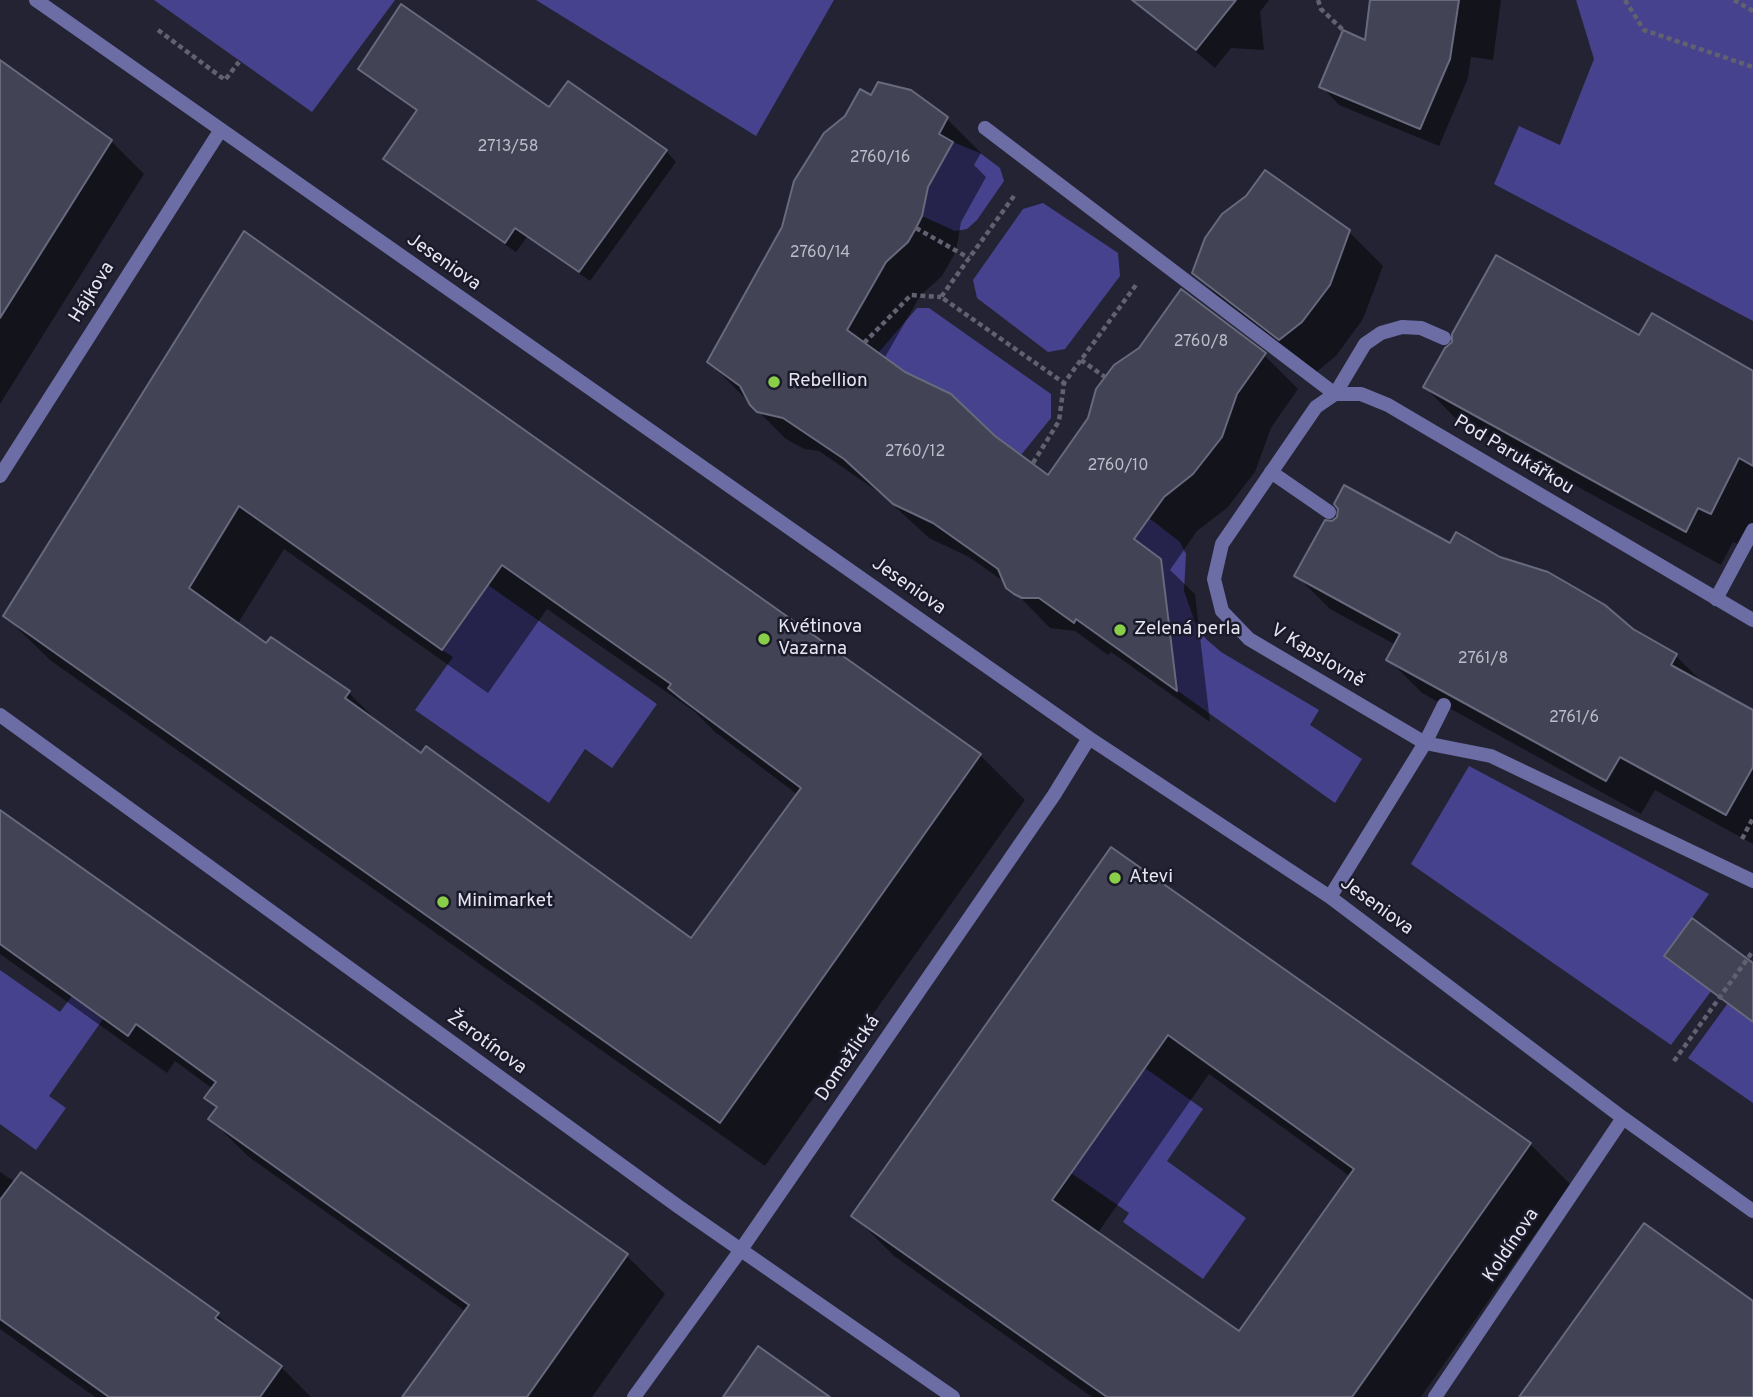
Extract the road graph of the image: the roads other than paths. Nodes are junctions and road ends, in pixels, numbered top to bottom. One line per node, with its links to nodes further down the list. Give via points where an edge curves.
1 (36, 0): 3 (street, Jeseniova)
2 (985, 128): 5 (street)
3 (220, 131): 7 (street, Hájkova); 14 (street, Jeseniova)
4 (1444, 338): 5 (street, via 1421,328 1381,333 1365,344)
5 (1335, 394): 6 (street, via 1316,407); 10 (street, Pod Parukářkou, via 1361,394 1388,405)
6 (1271, 472): 8 (street); 15 (street, V Kapslovně, via 1223,544 1214,579 1222,611 1249,639)
7 (0, 476)
8 (1329, 512)
9 (1753, 530): 10 (street)
10 (1716, 599): 11 (street, Pod Parukářkou)
11 (1753, 620)
12 (1444, 705): 15 (street)
13 (0, 715): 20 (street, Žerotínova)
14 (1090, 738): 17 (street, Jeseniova); 20 (street, Domažlická)
15 (1425, 743): 16 (street, V Kapslovně, via 1491,756); 17 (street)
16 (1753, 881)
17 (1330, 897): 18 (street, Jeseniova)
18 (1623, 1118): 19 (street, Jeseniova); 23 (street, Koldínova)
19 (1753, 1211)
20 (740, 1251): 21 (street, Domažlická); 22 (street, Žerotínova)
21 (634, 1397)
22 (953, 1397)
23 (1435, 1397)

